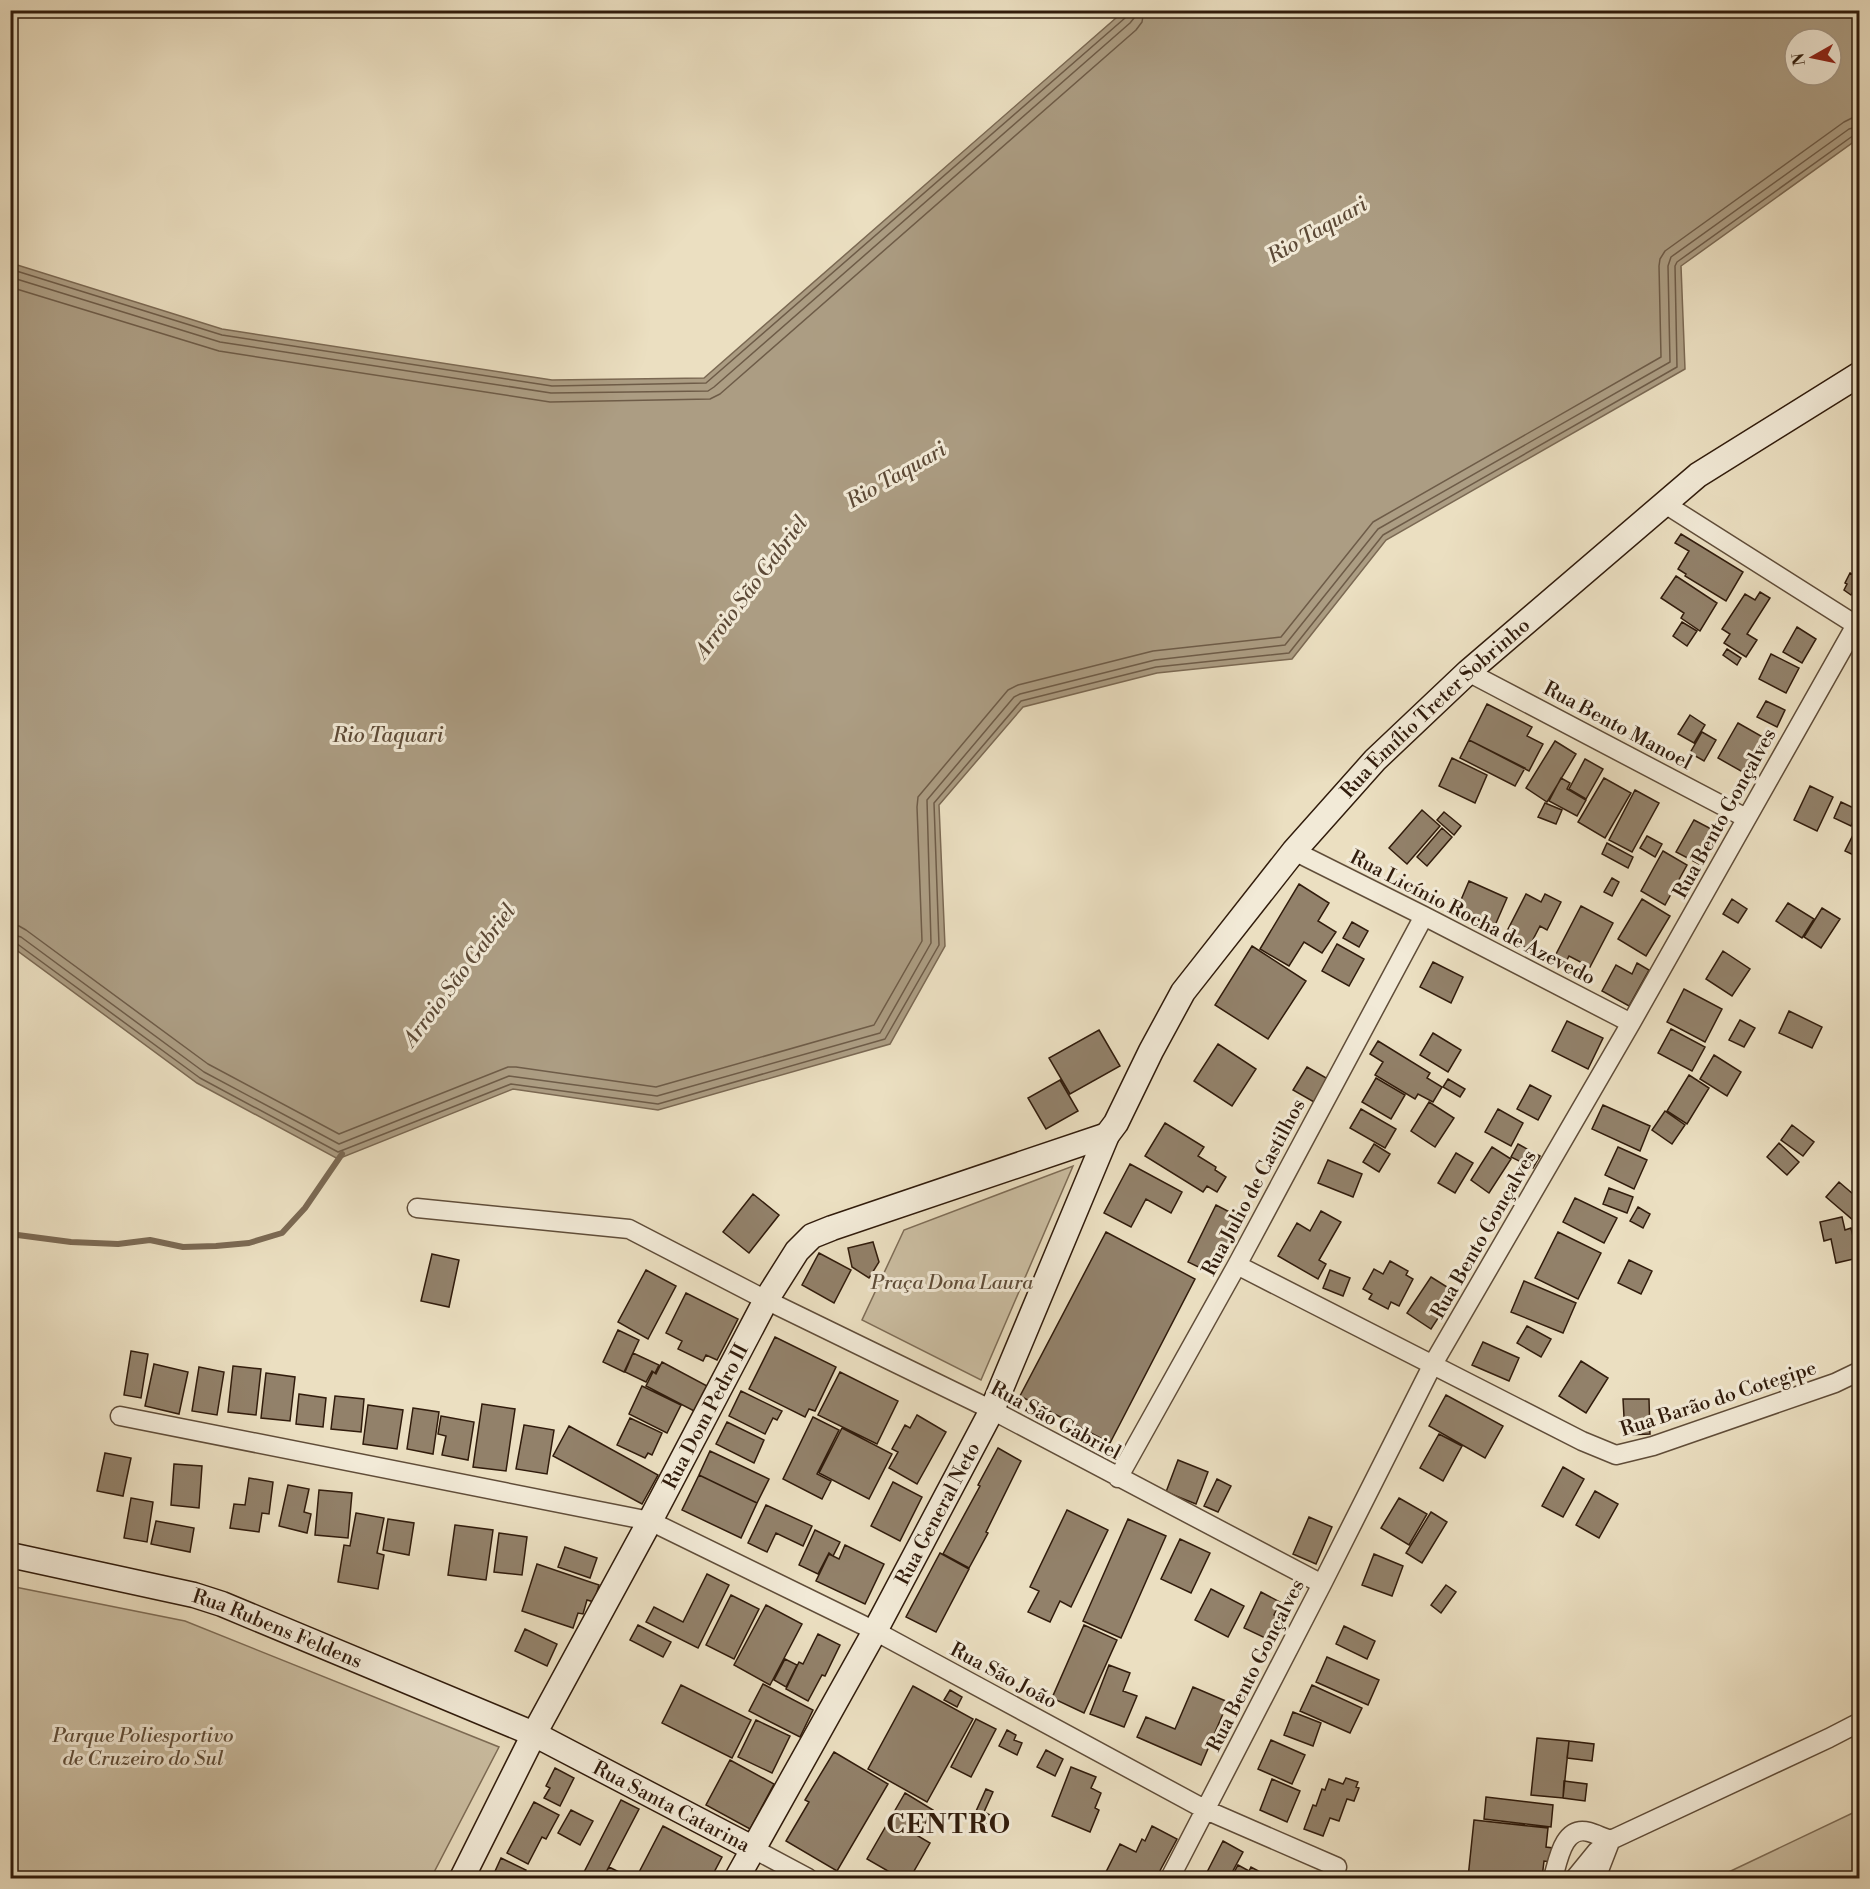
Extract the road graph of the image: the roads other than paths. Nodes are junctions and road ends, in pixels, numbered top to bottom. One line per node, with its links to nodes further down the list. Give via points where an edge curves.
1 (1860, 374): 2 (main road, Rua Emílio Treter Sobrinho, via 1698,475)
2 (1665, 504): 3 (main road, Rua Emílio Treter Sobrinho); 4 (street, Rua Bento Gonçalves, via 1856,625)
3 (1468, 672): 4 (street, Rua Bento Manoel); 5 (main road, Rua Emílio Treter Sobrinho, via 1375,760)
4 (1746, 818): 7 (street, Rua Bento Gonçalves)
5 (1294, 851): 6 (street, Rua Licínio Rocha de Azevedo); 8 (main road, Rua Emílio Treter Sobrinho, via 1183,992)
6 (1424, 916): 7 (street, Rua Licínio Rocha de Azevedo); 10 (street, Rua Julio de Castilhos)
7 (1632, 1023): 12 (street, Rua Bento Gonçalves)
8 (1107, 1135): 11 (main road, Rua Dom Pedro II, via 813,1236 797,1251); 14 (main road, Rua General Neto)
9 (417, 1208): 11 (street, Rua São Gabriel, via 629,1229)
10 (1237, 1265): 12 (street, Rua Barão do Cotegipe); 16 (street, Rua Julio de Castilhos)
11 (766, 1300): 14 (street, Rua São Gabriel); 17 (main road, Rua Dom Pedro II)
12 (1433, 1364): 13 (street, Rua Barão do Cotegipe, via 1616,1455 1665,1442); 19 (street, Rua Bento Gonçalves)
13 (1860, 1371)
14 (992, 1410): 16 (street, Rua São Gabriel); 20 (main road, Rua General Neto)
15 (120, 1416): 17 (street, Rua São João)
16 (1118, 1478): 19 (street, Rua São Gabriel)
17 (650, 1521): 20 (street, Rua São João); 22 (main road, Rua Dom Pedro II)
18 (10, 1555): 22 (main road, Rua Rubens Feldens, via 222,1604)
19 (1322, 1584): 23 (street, Rua Bento Gonçalves)
20 (875, 1631): 23 (street, Rua São João); 25 (main road, Rua General Neto)
21 (1860, 1722): 24 (street)
22 (534, 1734): 25 (main road, Rua Santa Catarina); 27 (main road, Rua Dom Pedro II)
23 (1206, 1810): 26 (street, Rua São João); 30 (street, Rua Bento Gonçalves)
24 (1611, 1840): 31 (street, via 1588,1832 1574,1833 1563,1845); 32 (street); 33 (street)
25 (752, 1848): 28 (main road, Rua General Neto); 29 (street, Rua Santa Catarina)
26 (1337, 1867)
27 (462, 1878)
28 (736, 1878)
29 (808, 1878)
30 (1170, 1878)
31 (1553, 1878)
32 (1575, 1878)
33 (1596, 1878)

